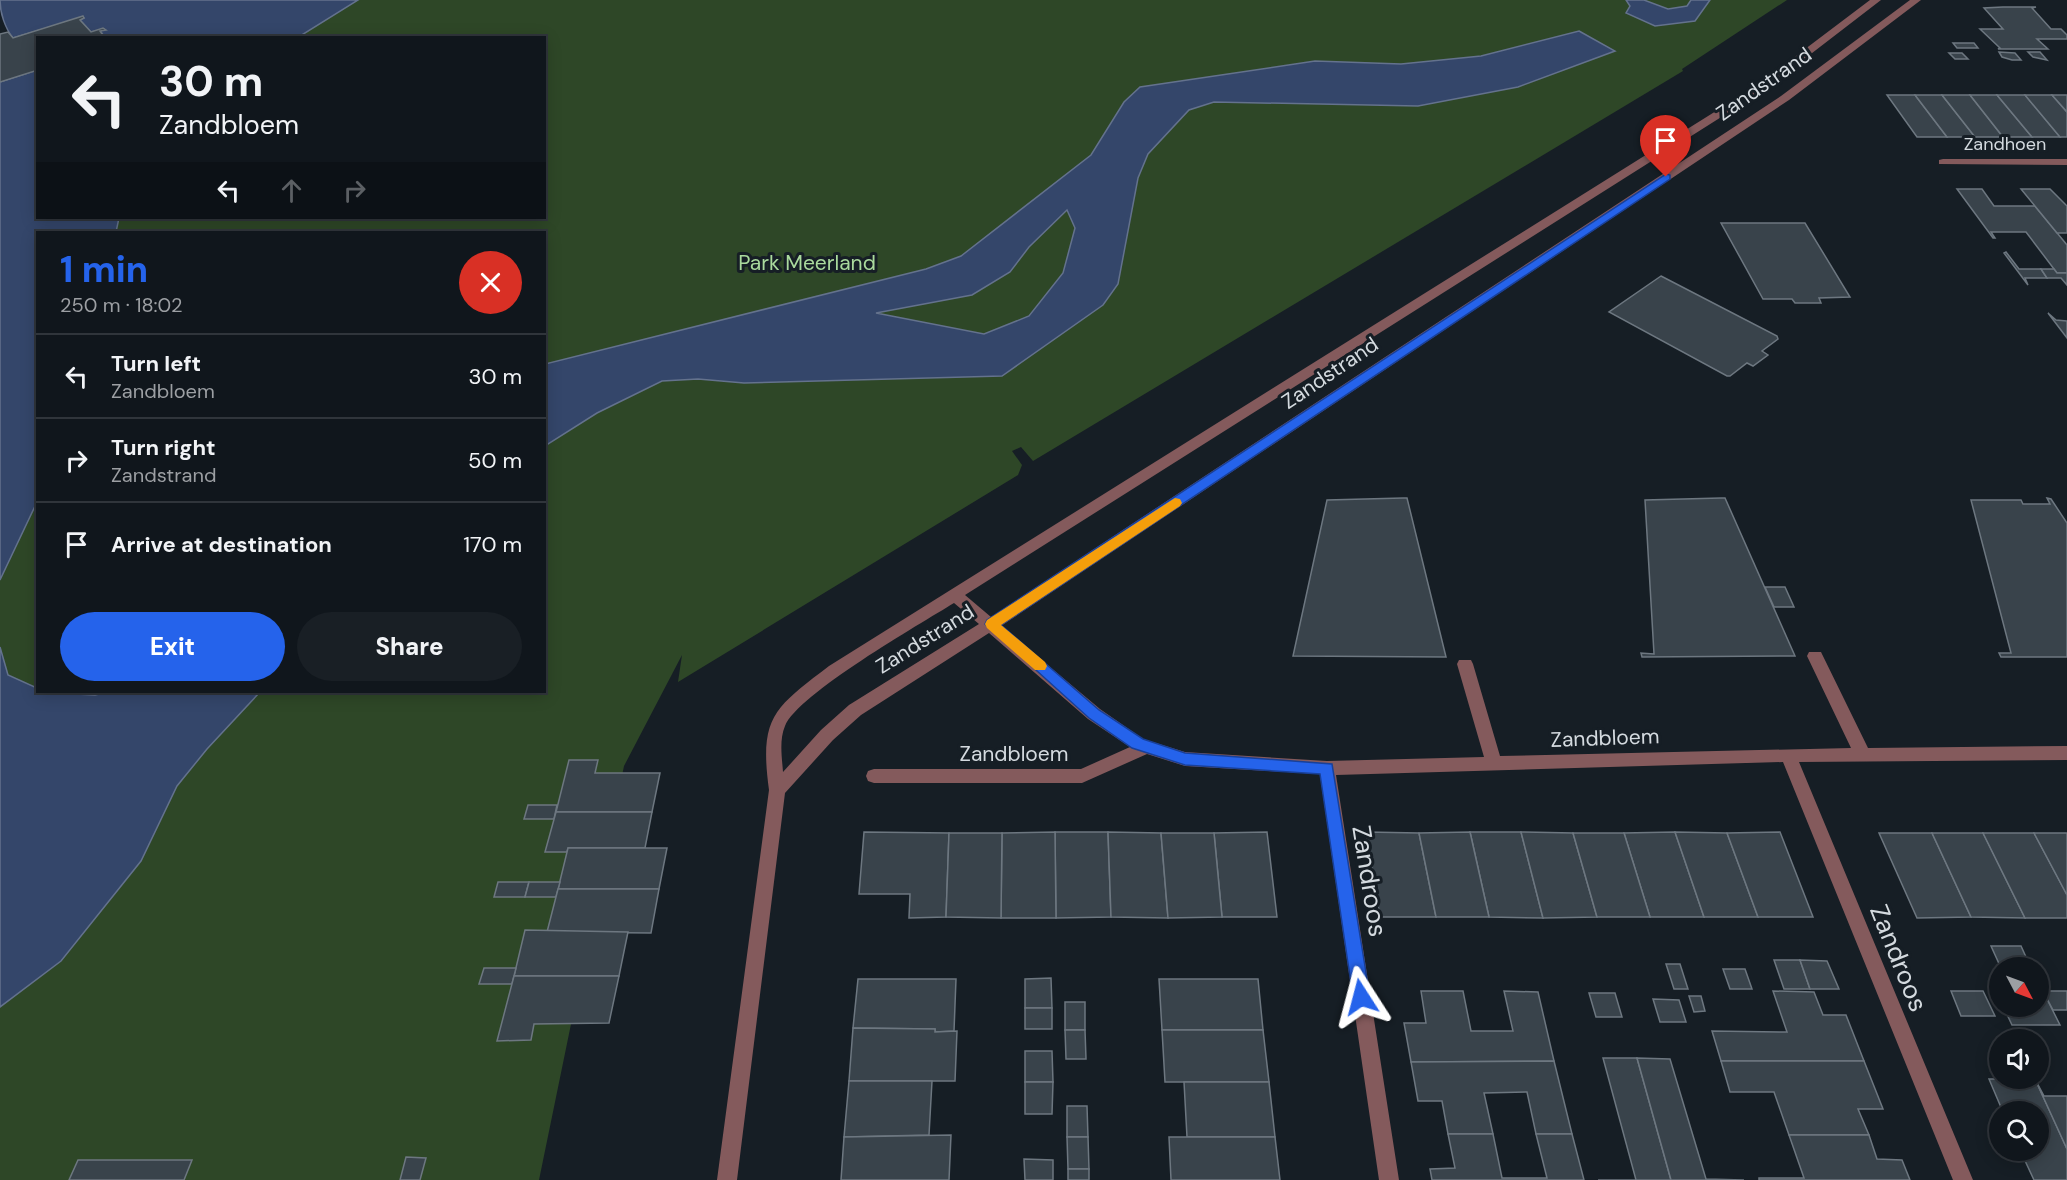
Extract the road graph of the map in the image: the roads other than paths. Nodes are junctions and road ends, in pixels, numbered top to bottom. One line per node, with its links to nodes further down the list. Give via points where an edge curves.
1 (1876, 0): 5 (street, Zandstrand, via 1760,88)
2 (1916, 0): 6 (street, Zandstrand, via 1785,98)
3 (1942, 162): 4 (street, Zandhoen)
4 (2067, 162)
5 (955, 595): 6 (street, Zandbloem); 16 (street, Zandstrand, via 835,670 777,723 773,759)
6 (992, 624): 9 (street, Zandbloem, via 1094,714); 16 (street, Zandstrand, via 855,710 826,735)
7 (1815, 656): 11 (street)
8 (1465, 664): 13 (street)
9 (1146, 747): 14 (street, Zandbloem, via 1185,759); 15 (street, Zandbloem, via 1082,776)
10 (2067, 753): 11 (street, Zandbloem)
11 (1863, 755): 12 (street, Zandbloem)
12 (1788, 756): 13 (street, Zandbloem); 19 (street, Zandroos)
13 (1494, 764): 14 (street, Zandbloem)
14 (1327, 768): 18 (street, Zandroos)
15 (874, 776)
16 (777, 790): 17 (street, Zandstrand)
17 (727, 1180)
18 (1389, 1180)
19 (1963, 1180)

